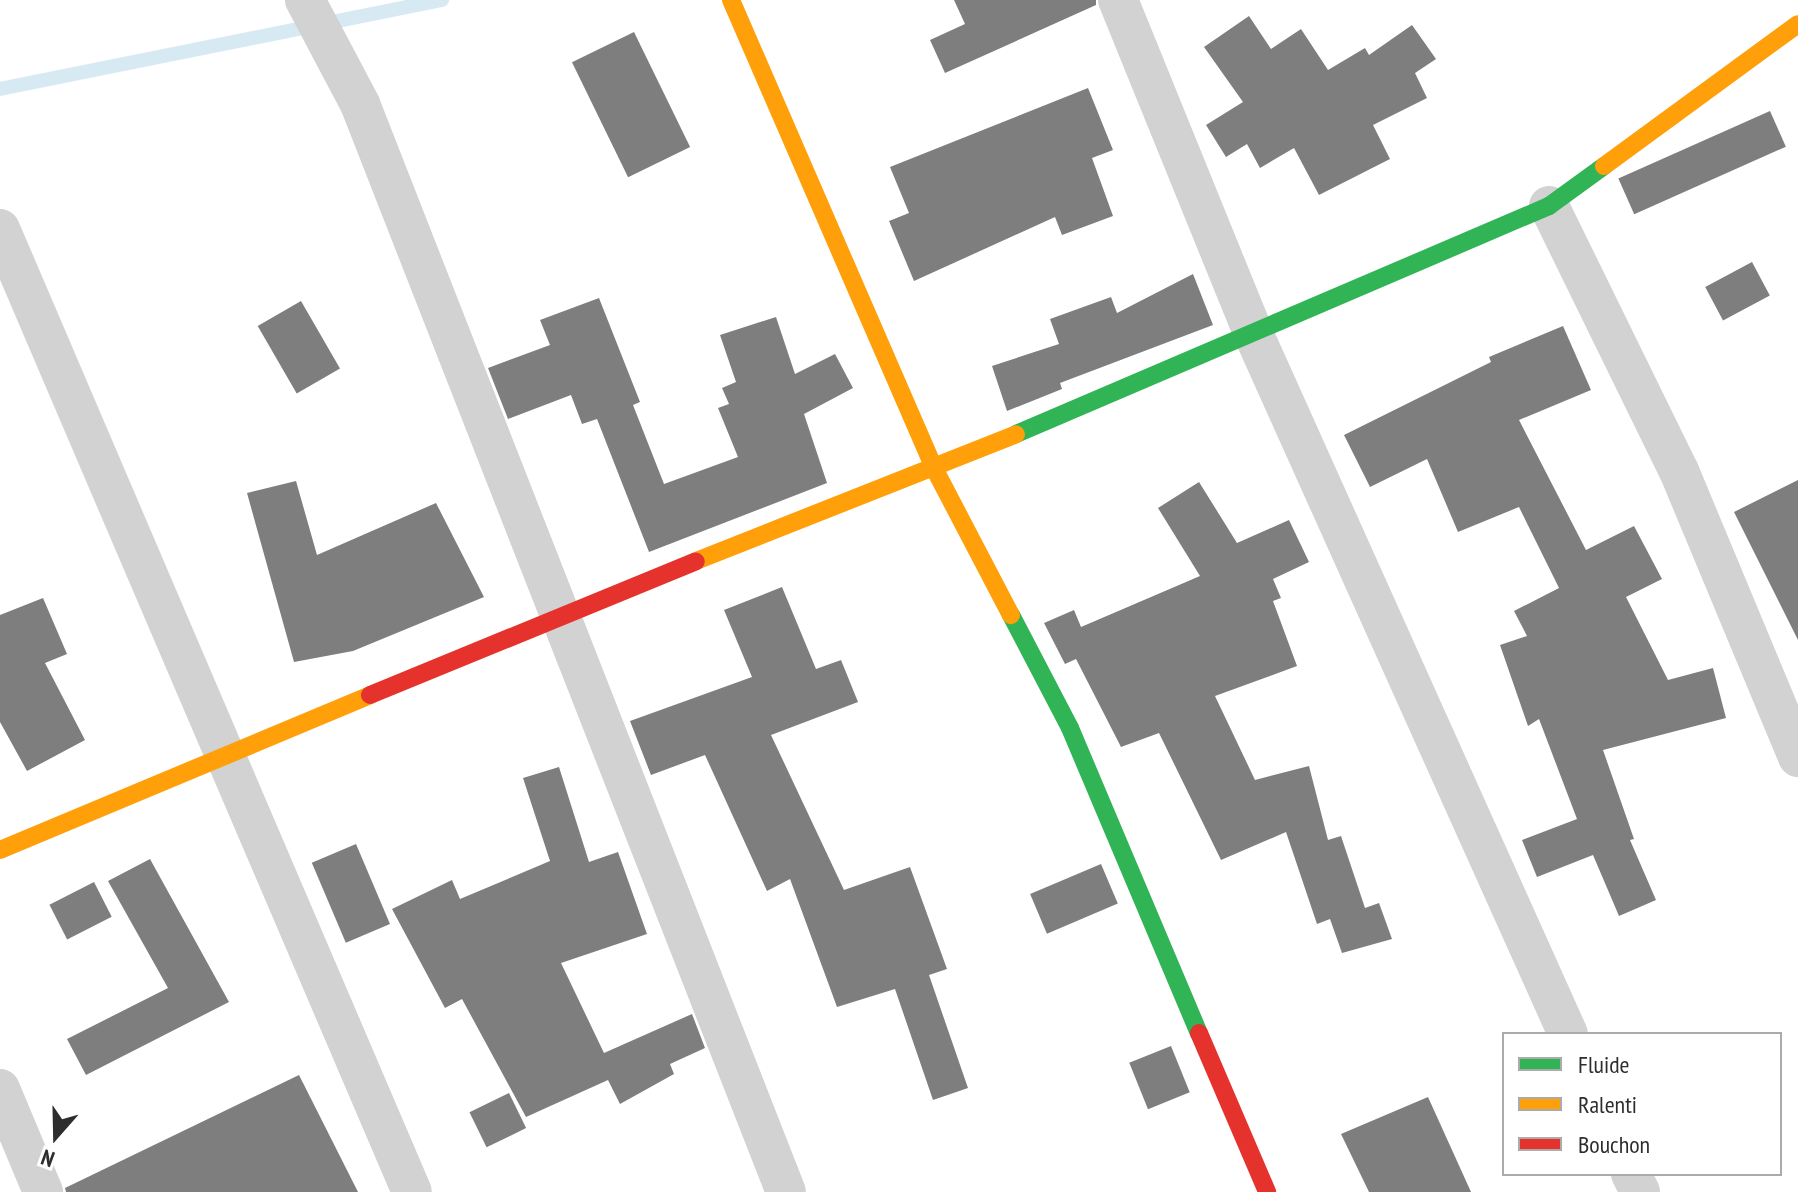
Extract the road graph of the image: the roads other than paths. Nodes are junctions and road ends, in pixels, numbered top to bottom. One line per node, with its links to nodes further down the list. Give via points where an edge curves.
1 (305, 0): 9 (street, via 360,104)
2 (731, 0): 8 (street)
3 (1118, 0): 7 (street)
4 (1798, 24): 5 (street)
5 (1549, 206): 7 (street); 11 (street, via 1679,471)
6 (0, 229): 10 (street)
7 (1254, 335): 8 (street); 13 (street)
8 (934, 468): 9 (street); 18 (street, via 1070,728)
9 (559, 617): 10 (street); 17 (street)
10 (226, 756): 12 (street); 16 (street)
11 (1798, 757)
12 (0, 850)
13 (1567, 1032)
14 (0, 1089): 15 (street)
15 (43, 1192)
16 (412, 1192)
17 (786, 1192)
18 (1267, 1192)

